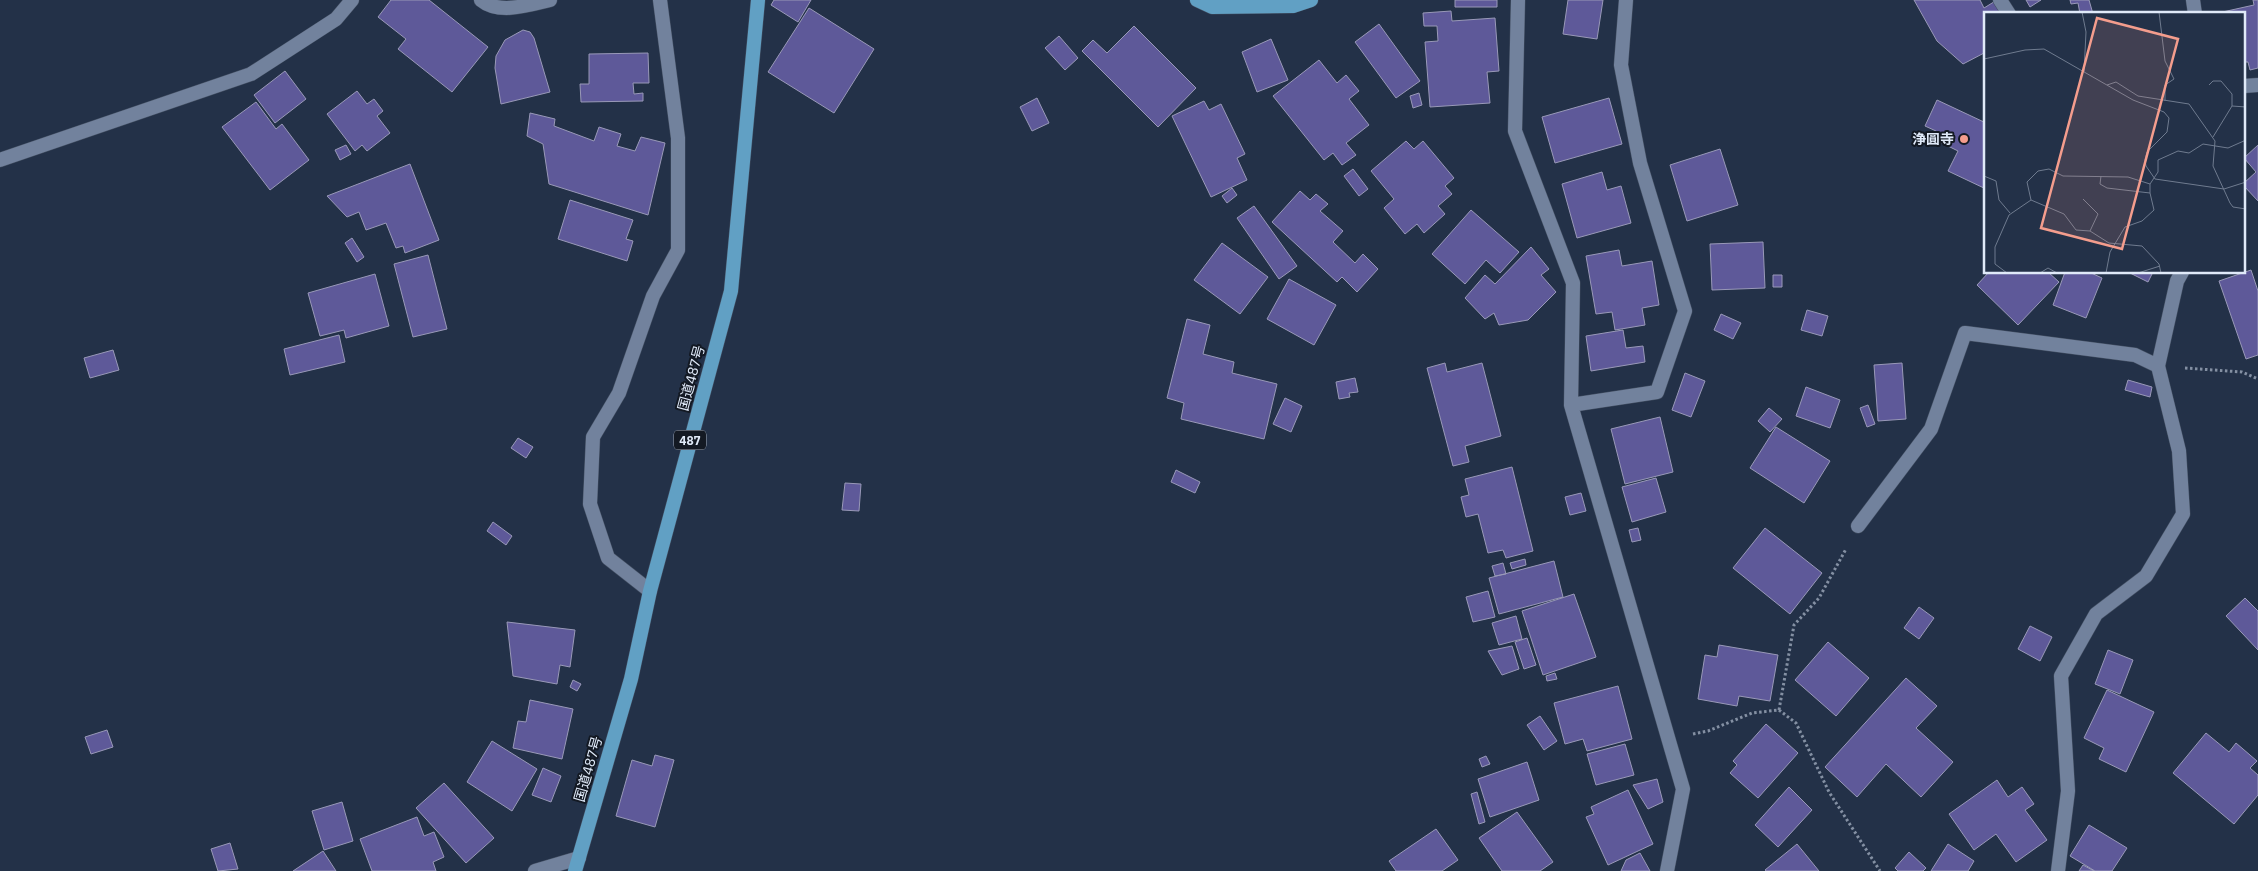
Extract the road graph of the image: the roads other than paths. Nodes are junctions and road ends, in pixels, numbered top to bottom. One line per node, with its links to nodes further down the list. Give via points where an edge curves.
1 (352, 0): 12 (street, via 336,19 251,74)
2 (481, 0): 3 (street, via 489,7 518,7)
3 (550, 0)
4 (660, 0): 17 (street, via 678,138 678,250 653,296 619,393 593,437 590,504 608,558)
5 (758, 0): 17 (highway, 国道487号 / 487, via 731,292)
6 (1197, 0): 7 (highway, via 1212,7 1293,6)
7 (1311, 0)
8 (1518, 0): 15 (street, via 1515,132 1573,283)
9 (1626, 0): 15 (street, via 1621,65 1640,163 1685,311 1658,392)
10 (2000, 0): 11 (street)
11 (2008, 12)
12 (0, 160)
13 (2181, 274): 14 (street)
14 (2158, 366): 16 (street, via 2135,356 1965,333 1931,429); 21 (street, via 2179,451 2183,514 2146,576 2096,614 2061,676 2068,791)
15 (1571, 404): 20 (street, via 1683,789)
16 (1858, 526)
17 (650, 591): 18 (highway, 国道487号 / 487, via 631,679)
18 (577, 864): 19 (street)
19 (535, 871)
20 (1667, 871)
21 (2058, 871)

